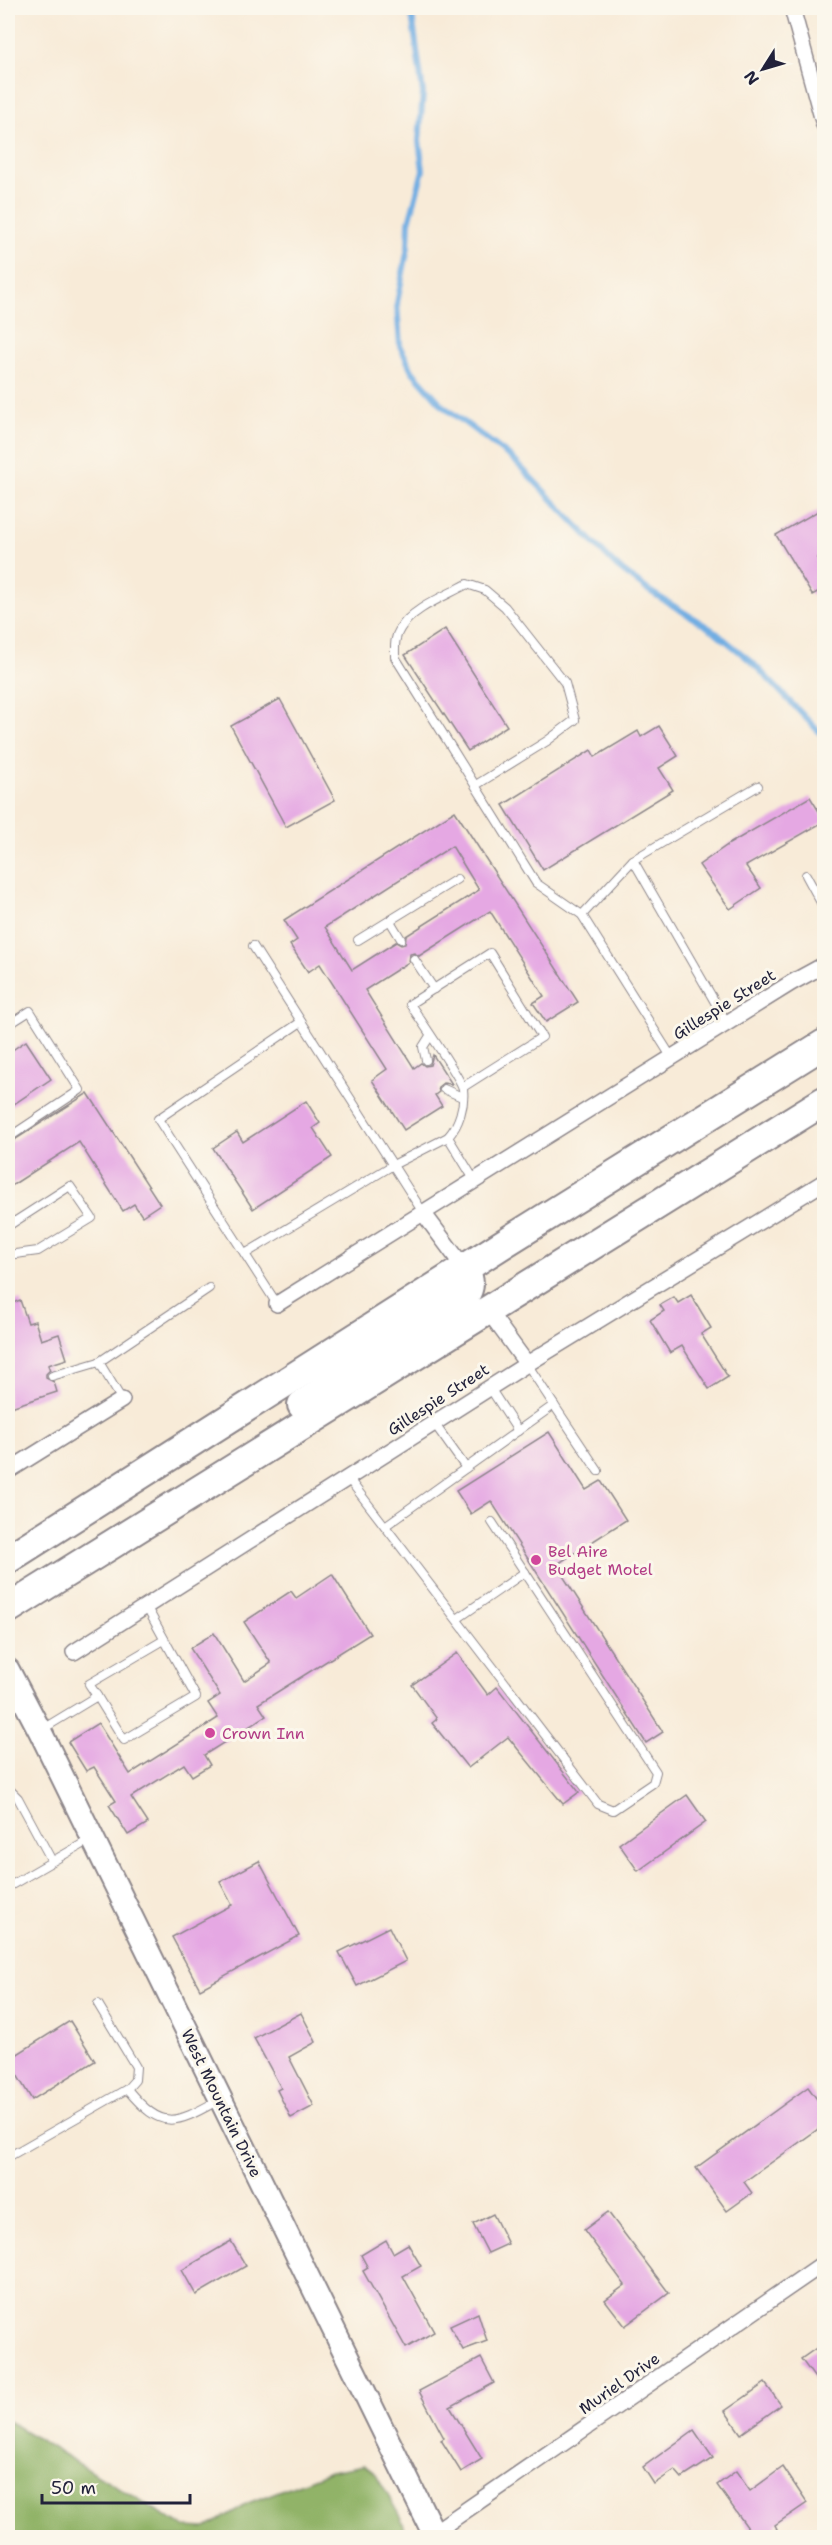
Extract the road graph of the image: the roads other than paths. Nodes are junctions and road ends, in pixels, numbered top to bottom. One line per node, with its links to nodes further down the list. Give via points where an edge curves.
1 (792, 8): 2 (street)
2 (825, 125)
3 (476, 785): 3 (lane, via 395,657 400,628 419,611 467,584 485,590 505,607 565,683 575,720); 9 (lane, via 536,883)
4 (758, 786): 5 (lane)
5 (633, 860): 9 (lane); 18 (lane)
6 (806, 875): 8 (lane)
7 (457, 879): 10 (lane)
8 (825, 908)
9 (582, 915): 22 (lane)
10 (390, 921): 11 (lane); 12 (lane)
11 (401, 939)
12 (358, 940)
13 (253, 946): 17 (lane)
14 (414, 959): 16 (lane)
15 (825, 964): 18 (street, Gillespie Street)
16 (434, 989): 20 (lane, via 411,1004); 24 (lane, via 490,953 542,1037)
17 (301, 1022): 30 (lane); 35 (lane, via 158,1119)
18 (727, 1023): 22 (street, Gillespie Street)
19 (8, 1025): 29 (lane, via 30,1011 80,1090)
20 (430, 1036): 23 (lane, via 423,1047); 24 (lane)
21 (825, 1044): 37 (highway)
22 (672, 1058): 31 (street, Gillespie Street)
23 (426, 1060)
24 (463, 1087): 26 (lane)
25 (444, 1089): 26 (lane)
26 (462, 1097): 28 (lane, via 460,1117)
27 (825, 1101): 40 (highway)
28 (448, 1137): 30 (lane); 31 (lane)
29 (8, 1138)
30 (393, 1165): 33 (lane); 35 (lane)
31 (475, 1182): 33 (street, Gillespie Street)
32 (825, 1182): 42 (street, Gillespie Street)
33 (424, 1214): 37 (street); 39 (street, Gillespie Street)
34 (8, 1226): 36 (lane, via 70,1185 92,1218 38,1251)
35 (245, 1254): 39 (lane)
36 (8, 1255)
37 (465, 1269): 53 (highway, via 470,1289 464,1297 279,1421); 56 (highway)
38 (209, 1288): 41 (lane)
39 (278, 1304)
40 (489, 1312): 42 (street); 53 (highway)
41 (99, 1362): 43 (lane); 45 (lane)
42 (526, 1364): 44 (street, Gillespie Street); 46 (lane)
43 (52, 1376)
44 (490, 1388): 47 (street, Gillespie Street); 48 (lane)
45 (122, 1400): 50 (street)
46 (554, 1405): 48 (lane); 51 (lane)
47 (434, 1423): 49 (lane); 52 (street, Gillespie Street)
48 (518, 1431): 49 (lane)
49 (466, 1468): 55 (lane)
50 (8, 1471)
51 (598, 1471)
52 (348, 1478): 55 (lane); 58 (street, Gillespie Street)
53 (178, 1502): 59 (highway)
54 (492, 1522): 57 (lane)
55 (385, 1526): 60 (lane)
56 (8, 1559)
57 (525, 1572): 60 (lane); 60 (lane, via 656,1772 653,1783 613,1810 598,1804)
58 (146, 1606): 61 (lane); 62 (street, Gillespie Street)
59 (8, 1609)
60 (457, 1619)
61 (164, 1640): 64 (lane, via 89,1684); 64 (lane, via 196,1697 124,1740)
62 (74, 1652)
63 (8, 1670): 65 (street, West Mountain Drive)
64 (97, 1696): 65 (lane)
65 (40, 1731): 67 (street, West Mountain Drive)
66 (8, 1788): 68 (lane, via 18,1798)
67 (92, 1838): 68 (lane); 72 (street, West Mountain Drive)
68 (52, 1861): 69 (lane)
69 (8, 1887)
70 (98, 2004): 71 (lane, via 136,2067 135,2080)
71 (127, 2089): 72 (lane, via 149,2112 169,2121 184,2120); 73 (lane)
72 (220, 2100): 75 (street, West Mountain Drive)
73 (8, 2157)
74 (825, 2263): 75 (street, Muriel Drive)
75 (435, 2535)

